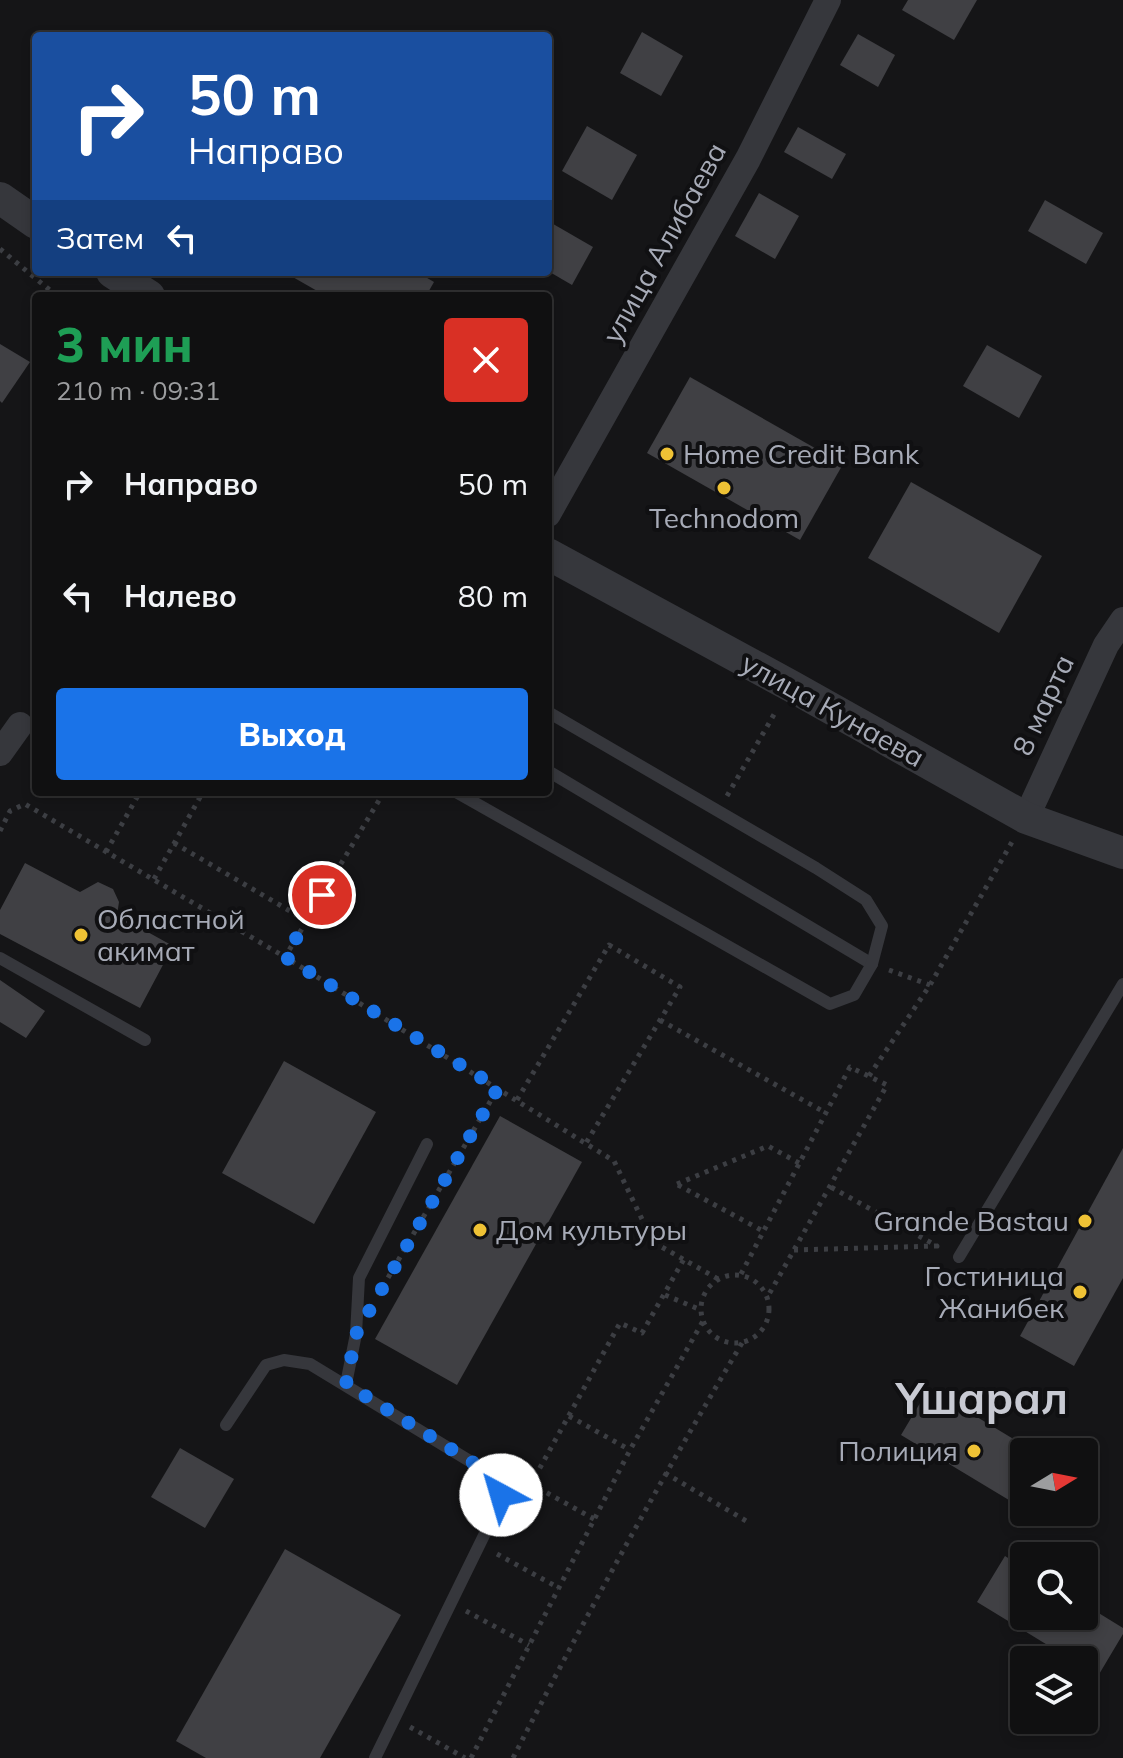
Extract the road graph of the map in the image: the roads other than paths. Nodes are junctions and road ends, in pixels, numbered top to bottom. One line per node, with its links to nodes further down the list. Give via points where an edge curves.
1 (828, 0): 6 (street, улица Алибаева, via 748,159)
2 (0, 198): 3 (street)
3 (32, 220)
4 (118, 276): 5 (street)
5 (143, 292)
6 (552, 507)
7 (552, 556): 14 (street, улица Кунаева)
8 (1123, 620): 14 (street, 8 марта, via 1106,645)
9 (552, 714): 17 (lane, via 866,900 882,926)
10 (20, 725): 11 (street)
11 (0, 753)
12 (552, 773): 17 (lane)
13 (463, 796): 17 (lane, via 830,1004 854,995)
14 (1026, 818): 15 (street, улица Кунаева)
15 (1123, 853)
16 (0, 958): 19 (lane)
17 (872, 964)
18 (1123, 984): 21 (lane)
19 (145, 1040)
20 (427, 1144): 22 (lane, via 359,1278)
21 (959, 1257)
22 (346, 1384): 23 (lane, via 310,1364 284,1360 266,1365); 24 (lane, via 496,1477 501,1495)
23 (226, 1425)
24 (375, 1758)

